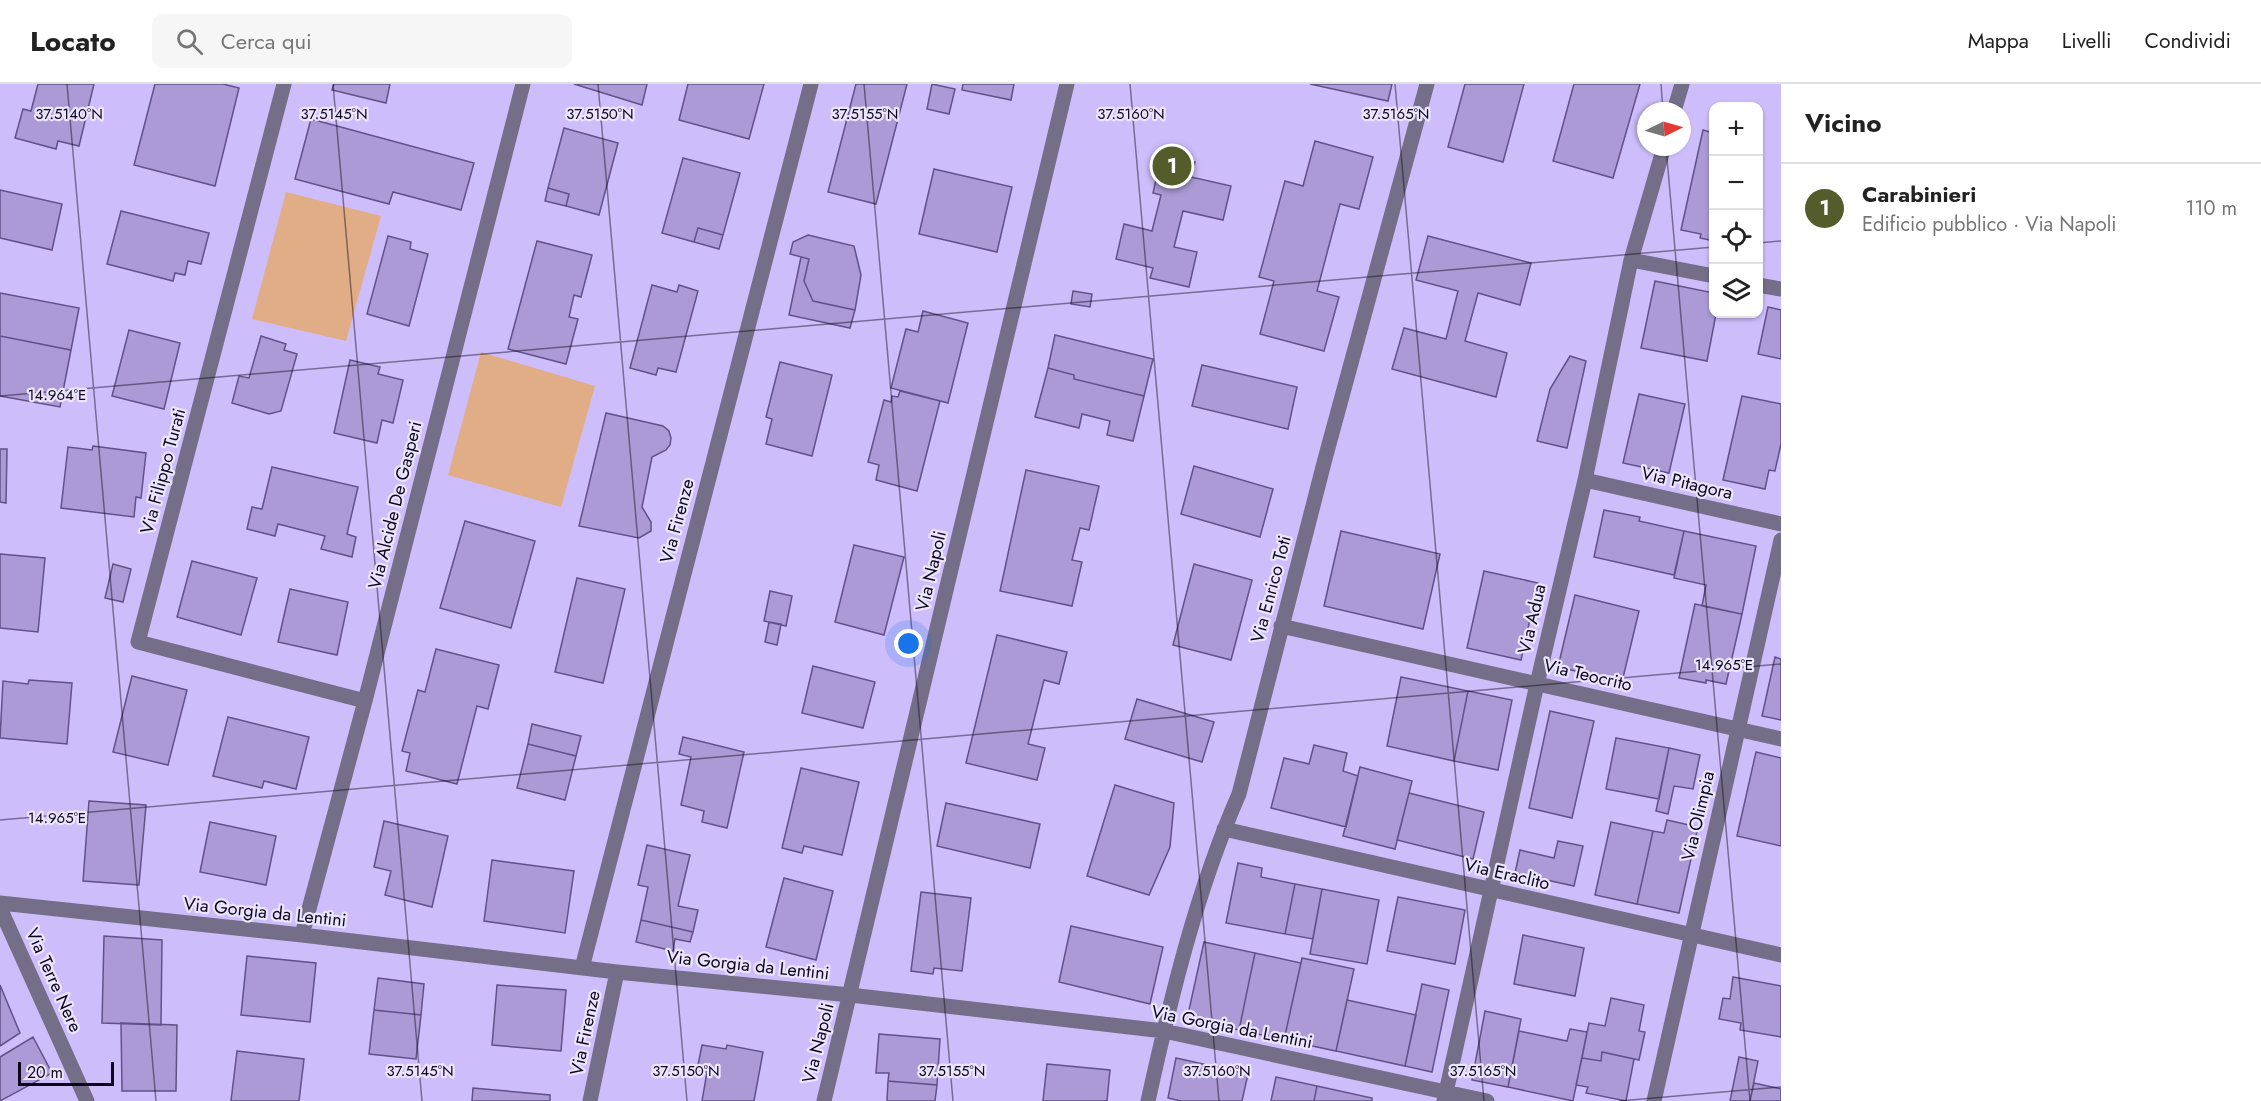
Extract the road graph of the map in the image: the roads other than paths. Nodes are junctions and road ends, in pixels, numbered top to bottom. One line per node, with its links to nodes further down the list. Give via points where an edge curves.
1 (284, 84): 18 (street, Via Filippo Turati, via 138,642)
2 (523, 84): 18 (street, Via Alcide De Gasperi)
3 (811, 84): 28 (street, Via Firenze)
4 (1067, 84): 30 (street, Via Napoli)
5 (1427, 84): 16 (street, Via Enrico Toti)
6 (1682, 84): 7 (street)
7 (1677, 102)
8 (1661, 156): 9 (street, Via Adua)
9 (1631, 260): 10 (street); 13 (street, Via Adua)
10 (1709, 275)
11 (1763, 286): 12 (street)
12 (1781, 289)
13 (1585, 480): 14 (street, Via Pitagora); 17 (street, Via Adua)
14 (1781, 524)
15 (1781, 540): 19 (street, Via Olimpia)
16 (1281, 626): 17 (street, Via Teocrito); 21 (street, Via Enrico Toti, via 1239,794)
17 (1537, 684): 19 (street, Via Teocrito); 22 (street, Via Adua)
18 (364, 701): 25 (street, Via Alcide De Gasperi)
19 (1739, 730): 20 (street, Via Teocrito); 26 (street, Via Olimpia)
20 (1781, 739)
21 (1224, 829): 22 (street, Via Eraclito); 31 (street, Via Enrico Toti, via 1192,920)
22 (1492, 890): 26 (street, Via Eraclito); 32 (street, Via Adua)
23 (0, 903): 25 (street, Via Gorgia da Lentini)
24 (0, 908): 33 (street, Via Terre Nere)
25 (302, 935): 28 (street, Via Gorgia da Lentini)
26 (1690, 935): 27 (street, Via Eraclito); 38 (street, Via Olimpia)
27 (1781, 955)
28 (582, 968): 29 (street, Via Gorgia da Lentini)
29 (617, 972): 30 (street, Via Gorgia da Lentini); 34 (street, Via Firenze)
30 (850, 995): 31 (street, Via Gorgia da Lentini); 35 (street, Via Napoli)
31 (1164, 1031): 32 (street, Via Gorgia da Lentini); 36 (street, Via Enrico Toti)
32 (1445, 1096): 37 (street, Via Gorgia da Lentini)
33 (87, 1101)
34 (590, 1101)
35 (824, 1101)
36 (1148, 1101)
37 (1486, 1101)
38 (1654, 1101)

